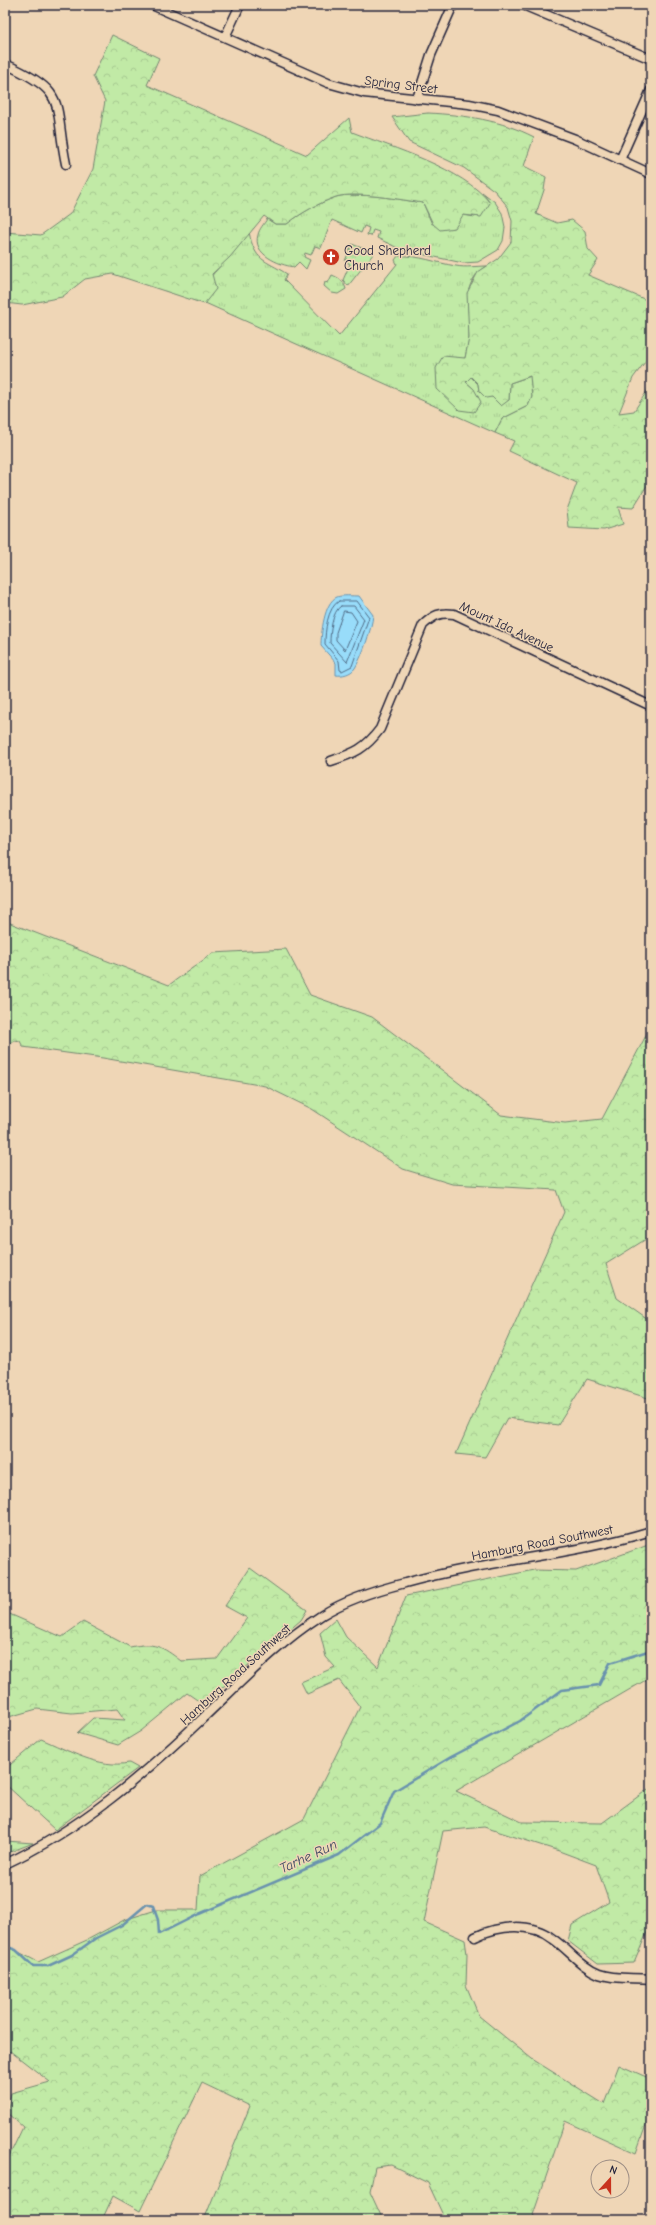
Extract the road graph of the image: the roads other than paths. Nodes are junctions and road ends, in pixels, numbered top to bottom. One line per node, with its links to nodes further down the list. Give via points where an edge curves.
1 (152, 5): 5 (street, Spring Street)
2 (240, 5): 5 (street)
3 (453, 5): 9 (street, via 431,55)
4 (524, 5): 6 (street)
5 (224, 37): 9 (street, Spring Street, via 328,83 348,89)
6 (651, 59)
7 (5, 64): 11 (street, via 38,80 52,93 59,111)
8 (651, 90): 10 (street)
9 (417, 99): 10 (street, Spring Street, via 469,104 498,110 558,132)
10 (620, 160): 12 (street, Spring Street)
11 (66, 164)
12 (651, 174)
13 (651, 706): 14 (street, Mount Ida Avenue, via 454,614 443,612 423,624 380,729 359,751)
14 (332, 761)
15 (651, 1531): 16 (street, Hamburg Road Southwest, via 614,1541 425,1577 367,1595 322,1615 267,1657 174,1745 106,1804 42,1846)
16 (5, 1864)
17 (475, 1936): 18 (street, via 497,1928 532,1929 552,1938 580,1962 600,1974)
18 (651, 1979)

